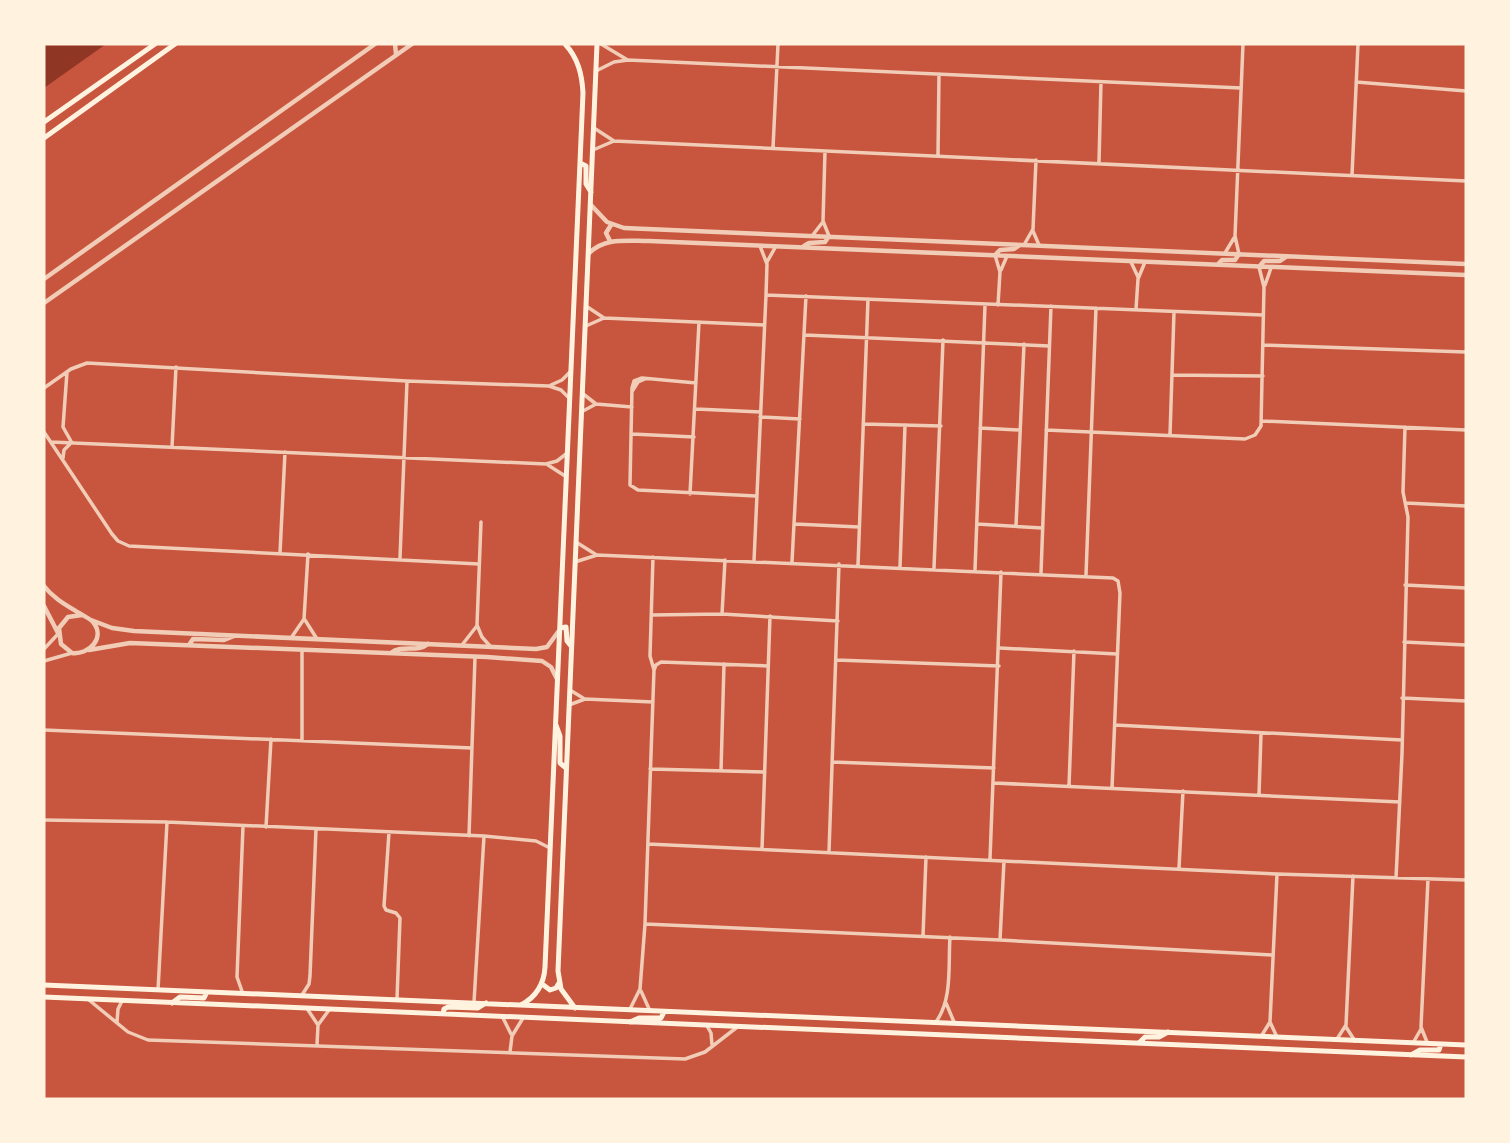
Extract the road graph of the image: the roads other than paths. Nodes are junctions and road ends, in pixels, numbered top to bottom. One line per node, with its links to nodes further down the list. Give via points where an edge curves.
1 (155, 44): 20 (main road)
2 (175, 44): 22 (main road)
3 (376, 44): 63 (street)
4 (395, 44): 11 (street)
5 (412, 44): 11 (street)
6 (565, 44): 30 (main road, via 581,74)
7 (599, 44): 12 (street); 14 (main road)
8 (778, 44): 13 (street)
9 (1243, 44): 18 (street)
10 (1358, 44): 17 (street)
11 (396, 55): 69 (street)
12 (628, 60): 13 (street); 14 (street)
13 (777, 67): 15 (street); 24 (street)
14 (596, 71): 21 (main road)
15 (939, 74): 16 (street); 27 (street)
16 (1101, 82): 18 (street); 29 (street)
17 (1356, 82): 19 (street); 32 (street)
18 (1241, 88): 31 (street)
19 (1466, 91)
20 (44, 122)
21 (594, 128): 23 (street); 25 (main road)
22 (44, 138)
23 (614, 141): 24 (street); 25 (street)
24 (773, 148): 26 (street)
25 (593, 150): 34 (main road)
26 (825, 150): 27 (street); 36 (street)
27 (938, 155): 28 (street)
28 (1036, 160): 29 (street); 38 (street)
29 (1099, 162): 31 (street)
30 (580, 163): 34 (main road, via 586,166); 91 (main road)
31 (1238, 170): 32 (street); 41 (street)
32 (1352, 175): 33 (street)
33 (1466, 181)
34 (591, 192): 35 (main road)
35 (590, 204): 37 (street); 48 (main road)
36 (823, 221): 39 (street); 40 (street)
37 (611, 225): 39 (street); 42 (street, via 606,233)
38 (1033, 229): 44 (street); 45 (street)
39 (812, 236): 40 (street)
40 (829, 236): 44 (street); 47 (street, via 825,242)
41 (1235, 236): 49 (street); 50 (street)
42 (610, 241): 43 (street); 48 (street)
43 (760, 245): 46 (street); 56 (street)
44 (1022, 245): 45 (street); 51 (street)
45 (1039, 245): 49 (street)
46 (776, 246): 47 (street); 56 (street)
47 (804, 247): 51 (street)
48 (588, 254): 72 (main road)
49 (1226, 254): 50 (street)
50 (1240, 254): 53 (street); 57 (street)
51 (995, 255): 52 (street); 61 (street)
52 (1007, 256): 54 (street); 61 (street)
53 (1286, 256): 58 (street); 59 (street, via 1280,261 1264,261)
54 (1131, 261): 55 (street); 64 (street)
55 (1145, 262): 57 (street); 64 (street)
56 (767, 264): 66 (street)
57 (1218, 264): 59 (street)
58 (1466, 264)
59 (1259, 267): 60 (street); 65 (street)
60 (1271, 268): 62 (street); 65 (street)
61 (1000, 272): 71 (street)
62 (1466, 273)
63 (44, 279)
64 (1138, 279): 75 (street)
65 (1264, 287): 77 (street)
66 (766, 295): 67 (street); 80 (street)
67 (806, 296): 68 (street); 82 (street)
68 (868, 299): 70 (street); 83 (street)
69 (44, 303)
70 (985, 304): 71 (street); 85 (street)
71 (998, 304): 73 (street)
72 (586, 306): 78 (street); 81 (main road)
73 (1051, 306): 74 (street); 88 (street)
74 (1096, 308): 75 (street); 118 (street)
75 (1136, 309): 76 (street)
76 (1174, 312): 77 (street); 93 (street)
77 (1263, 315): 87 (street)
78 (604, 318): 79 (street); 81 (street)
79 (699, 322): 80 (street); 96 (street)
80 (764, 325): 104 (street)
81 (585, 327): 99 (main road)
82 (805, 335): 83 (street); 107 (street)
83 (867, 337): 84 (street); 109 (street)
84 (943, 340): 85 (street); 111 (street)
85 (984, 342): 86 (street); 113 (street)
86 (1024, 344): 88 (street); 114 (street)
87 (1263, 345): 89 (street); 94 (street)
88 (1049, 346): 115 (street)
89 (1466, 352)
90 (177, 367): 92 (street, via 87,363); 95 (street); 124 (street)
91 (571, 371): 97 (street); 100 (main road)
92 (67, 372): 98 (street); 123 (street, via 64,427)
93 (1172, 375): 94 (street); 120 (street)
94 (1263, 376): 108 (street)
95 (407, 381): 97 (street); 127 (street)
96 (696, 383): 102 (street, via 646,379 638,382); 103 (street)
97 (549, 386): 100 (street)
98 (44, 388)
99 (582, 393): 101 (street); 105 (main road)
100 (570, 400): 126 (main road)
101 (596, 404): 102 (street); 105 (street)
102 (632, 407): 119 (street)
103 (695, 409): 104 (street); 121 (street)
104 (761, 411): 106 (street)
105 (582, 412): 141 (main road)
106 (760, 417): 107 (street); 132 (street)
107 (800, 419): 136 (street)
108 (1262, 421): 112 (street); 120 (street, via 1259,431 1245,439)
109 (863, 424): 110 (street); 139 (street)
110 (905, 425): 111 (street); 154 (street)
111 (941, 426): 155 (street)
112 (1405, 427): 116 (street); 133 (street)
113 (981, 428): 114 (street); 137 (street)
114 (1020, 430): 138 (street)
115 (1046, 430): 118 (street); 140 (street)
116 (1466, 430)
117 (44, 432): 122 (street)
118 (1093, 432): 120 (street); 159 (street)
119 (632, 434): 121 (street); 131 (street, via 632,488)
120 (1170, 435)
121 (694, 437): 131 (street)
122 (51, 442): 123 (street); 128 (street)
123 (72, 443): 124 (street); 128 (street, via 64,450)
124 (172, 447): 125 (street)
125 (285, 452): 127 (street); 142 (street)
126 (567, 453): 129 (street); 130 (main road)
127 (404, 459): 129 (street); 146 (street)
128 (63, 460): 142 (street, via 123,544)
129 (546, 464): 130 (street)
130 (567, 478): 172 (main road)
131 (690, 494): 132 (street)
132 (757, 496): 148 (street)
133 (1406, 503): 134 (street); 160 (street)
134 (1466, 506)
135 (481, 522): 151 (street)
136 (795, 524): 139 (street); 150 (street)
137 (977, 524): 138 (street); 156 (street)
138 (1016, 526): 140 (street)
139 (859, 527): 153 (street)
140 (1042, 528): 158 (street)
141 (576, 542): 144 (street); 149 (main road)
142 (280, 553): 143 (street)
143 (308, 554): 146 (street); 168 (street)
144 (597, 555): 145 (street); 149 (street)
145 (653, 557): 147 (street); 166 (street)
146 (400, 558): 151 (street)
147 (724, 560): 148 (street); 164 (street)
148 (754, 561): 150 (street)
149 (575, 562): 182 (main road)
150 (792, 562): 152 (street)
151 (479, 564): 171 (street)
152 (839, 564): 153 (street); 170 (street)
153 (858, 565): 154 (street)
154 (900, 567): 155 (street)
155 (934, 568): 156 (street)
156 (975, 570): 157 (street)
157 (1001, 572): 158 (street); 184 (street)
158 (1041, 573): 159 (street)
159 (1086, 575): 191 (street, via 1113,578 1119,584)
160 (1405, 585): 162 (street); 177 (street)
161 (44, 586): 165 (street)
162 (1466, 588)
163 (44, 606): 173 (street)
164 (722, 614): 166 (street); 167 (street)
165 (82, 615): 169 (street); 173 (street, via 64,620)
166 (652, 615): 198 (street)
167 (770, 616): 170 (street); 196 (street)
168 (304, 619): 175 (street); 176 (street)
169 (91, 620): 174 (street, via 134,631); 186 (street, via 97,638)
170 (838, 621): 194 (street)
171 (477, 625): 180 (street); 183 (street)
172 (560, 628): 182 (main road, via 566,628); 183 (street, via 544,648); 199 (main road)
173 (58, 634): 185 (street); 189 (street, via 61,644)
174 (234, 635): 175 (street); 179 (street, via 193,639)
175 (291, 638): 176 (street)
176 (317, 639): 178 (street)
177 (1404, 642): 181 (street); 201 (street)
178 (428, 643): 180 (street); 190 (street)
179 (189, 645): 186 (street, via 124,643); 187 (street)
180 (462, 645): 183 (street)
181 (1466, 645)
182 (571, 646): 200 (main road)
183 (491, 647)
184 (1000, 648): 188 (street); 197 (street)
185 (44, 649)
186 (89, 650): 189 (street)
187 (302, 650): 190 (street); 211 (street)
188 (1074, 651): 191 (street); 221 (street)
189 (72, 653): 193 (street)
190 (391, 654): 192 (street)
191 (1118, 654): 206 (street)
192 (475, 657): 199 (street, via 542,661); 213 (street)
193 (44, 660)
194 (836, 660): 197 (street); 214 (street)
195 (724, 664): 196 (street); 198 (street, via 662,662); 218 (street)
196 (768, 666): 219 (street)
197 (999, 666): 216 (street)
198 (654, 670): 204 (street)
199 (558, 680): 207 (main road)
200 (570, 690): 202 (street); 205 (main road)
201 (1402, 698): 203 (street); 212 (street)
202 (585, 699): 204 (street); 205 (street)
203 (1466, 701)
204 (653, 702): 217 (street)
205 (569, 705): 215 (main road)
206 (1115, 725): 209 (street); 222 (street)
207 (556, 726): 215 (main road, via 559,763); 232 (main road)
208 (44, 730): 210 (street)
209 (1262, 734): 212 (street); 224 (street)
210 (271, 739): 211 (street); 229 (street)
211 (302, 740): 213 (street)
212 (1402, 740): 225 (street)
213 (472, 748): 233 (street)
214 (832, 762): 216 (street); 239 (street)
215 (566, 768): 254 (main road)
216 (994, 768): 220 (street)
217 (650, 769): 218 (street); 236 (street)
218 (721, 771): 219 (street)
219 (765, 772): 238 (street)
220 (993, 783): 221 (street); 241 (street)
221 (1069, 786): 222 (street)
222 (1112, 788): 223 (street)
223 (1183, 791): 224 (street); 243 (street)
224 (1259, 795): 225 (street)
225 (1400, 802): 246 (street)
226 (44, 820): 227 (street)
227 (166, 822): 228 (street); 257 (street)
228 (243, 826): 229 (street); 260 (street, via 237,977)
229 (267, 827): 230 (street)
230 (316, 829): 231 (street); 261 (street, via 310,975)
231 (389, 832): 233 (street); 264 (street, via 384,904 400,918)
232 (551, 832): 235 (street); 237 (main road)
233 (469, 836): 234 (street)
234 (484, 836): 235 (street); 267 (street)
235 (536, 841): 237 (street)
236 (648, 844): 238 (street); 249 (street)
237 (551, 848): 255 (main road)
238 (762, 849): 239 (street)
239 (829, 852): 240 (street)
240 (926, 857): 241 (street); 250 (street)
241 (990, 859): 242 (street)
242 (1004, 860): 243 (street); 252 (street)
243 (1179, 868): 244 (street)
244 (1277, 874): 245 (street); 253 (street)
245 (1353, 876): 246 (street); 286 (street)
246 (1396, 877): 247 (street)
247 (1428, 878): 248 (street); 289 (street)
248 (1466, 880)
249 (645, 925): 250 (street); 258 (street)
250 (923, 936): 251 (street)
251 (950, 937): 252 (street); 266 (street)
252 (1000, 940): 253 (street)
253 (1272, 955): 281 (street)
254 (559, 983): 255 (main road, via 552,990); 271 (main road)
255 (542, 984): 270 (main road, via 531,999)
256 (44, 985): 257 (main road)
257 (158, 989): 259 (main road)
258 (640, 989): 274 (street); 275 (street)
259 (207, 992): 260 (main road); 268 (main road, via 204,998 180,998)
260 (243, 993): 261 (main road)
261 (302, 995): 264 (main road)
262 (44, 997): 263 (main road)
263 (88, 999): 265 (main road); 283 (street)
264 (397, 999): 267 (main road)
265 (122, 1001): 268 (main road); 283 (street)
266 (946, 1001): 282 (street); 284 (street)
267 (474, 1002): 269 (main road)
268 (172, 1003): 272 (main road)
269 (486, 1003): 270 (main road); 277 (main road, via 478,1008 448,1007)
270 (519, 1005): 271 (main road)
271 (575, 1007): 274 (main road)
272 (306, 1008): 273 (main road); 285 (street)
273 (329, 1010): 277 (main road); 285 (street)
274 (629, 1010): 275 (main road)
275 (650, 1011): 276 (main road)
276 (664, 1012): 280 (main road, via 662,1017); 282 (main road)
277 (443, 1014): 278 (main road)
278 (501, 1016): 279 (main road); 291 (street)
279 (523, 1018): 280 (main road); 291 (street)
280 (631, 1022): 287 (main road)
281 (1270, 1022): 292 (street); 293 (street)
282 (935, 1023): 284 (main road)
283 (118, 1024): 300 (street, via 131,1035 148,1040)
284 (955, 1024): 290 (main road)
285 (318, 1025): 300 (street)
286 (1346, 1025): 294 (street); 295 (street)
287 (706, 1026): 288 (main road); 302 (street)
288 (738, 1026): 297 (main road); 302 (street)
289 (1421, 1027): 296 (street); 298 (street)
290 (1168, 1032): 292 (main road); 297 (main road, via 1145,1037)
291 (512, 1036): 303 (street)
292 (1261, 1037): 293 (main road)
293 (1278, 1037): 294 (main road)
294 (1336, 1040): 295 (main road)
295 (1355, 1041): 296 (main road)
296 (1413, 1043): 298 (main road)
297 (1139, 1044): 304 (main road)
298 (1427, 1044): 299 (main road)
299 (1441, 1044): 301 (main road); 304 (main road, via 1439,1050)
300 (317, 1045): 303 (street)
301 (1466, 1045)
302 (712, 1047): 303 (street, via 685,1059)
303 (510, 1052)
304 (1411, 1055): 305 (main road)
305 (1466, 1057)

